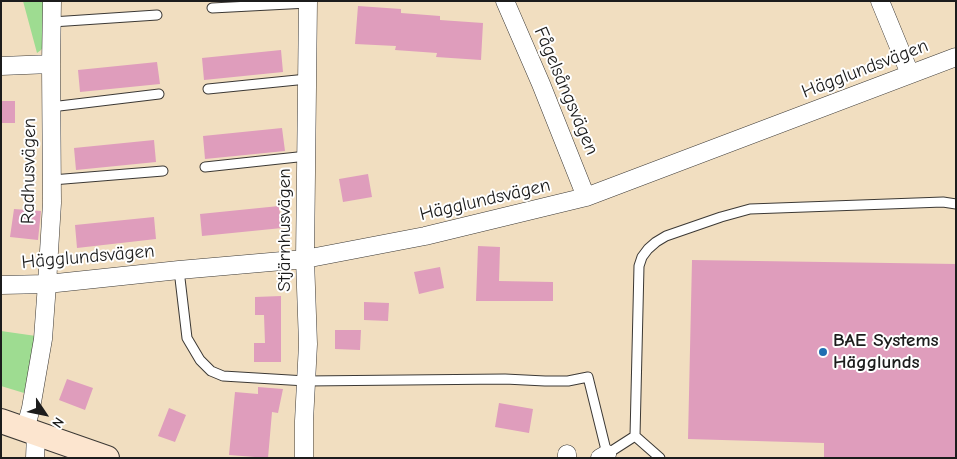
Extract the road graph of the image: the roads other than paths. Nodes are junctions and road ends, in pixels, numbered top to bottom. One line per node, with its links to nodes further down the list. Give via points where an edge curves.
1 (52, 1): 7 (street, Radhusvägen)
2 (505, 1): 20 (street, Fågelsångsvägen)
3 (880, 1): 11 (street)
4 (308, 2): 5 (lane); 12 (street, Stjärnhusvägen)
5 (212, 8)
6 (157, 14): 7 (lane)
7 (52, 22): 9 (street, Radhusvägen)
8 (956, 57): 11 (street, Hägglundsvägen)
9 (51, 64): 10 (street); 15 (street, Radhusvägen)
10 (1, 66)
11 (910, 74): 20 (street, Hägglundsvägen)
12 (308, 79): 13 (lane); 16 (street, Stjärnhusvägen)
13 (208, 89)
14 (159, 94): 15 (lane)
15 (51, 107): 19 (street, Radhusvägen)
16 (307, 156): 17 (lane); 22 (street, Stjärnhusvägen)
17 (205, 167)
18 (163, 171): 19 (lane)
19 (52, 180): 25 (street, Radhusvägen)
20 (586, 197): 22 (street, Hägglundsvägen, via 425,236)
21 (956, 204): 29 (lane, via 750,209 711,220 656,242 642,257 639,266)
22 (306, 258): 23 (street, Hägglundsvägen); 26 (street, Stjärnhusvägen)
23 (179, 270): 25 (street, Hägglundsvägen); 26 (lane, via 186,338 211,371 223,376)
24 (1, 284): 25 (street, Hägglundsvägen)
25 (47, 284): 28 (street, Radhusvägen, via 43,338 31,408)
26 (306, 381): 30 (lane, via 545,381 588,377); 33 (street, Stjärnhusvägen)
27 (1, 422): 28 (main road)
28 (31, 432): 31 (street, Radhusvägen); 32 (main road)
29 (635, 436): 30 (lane); 34 (lane)
30 (604, 456)
31 (35, 458)
32 (107, 458)
33 (304, 458)
34 (660, 458)

